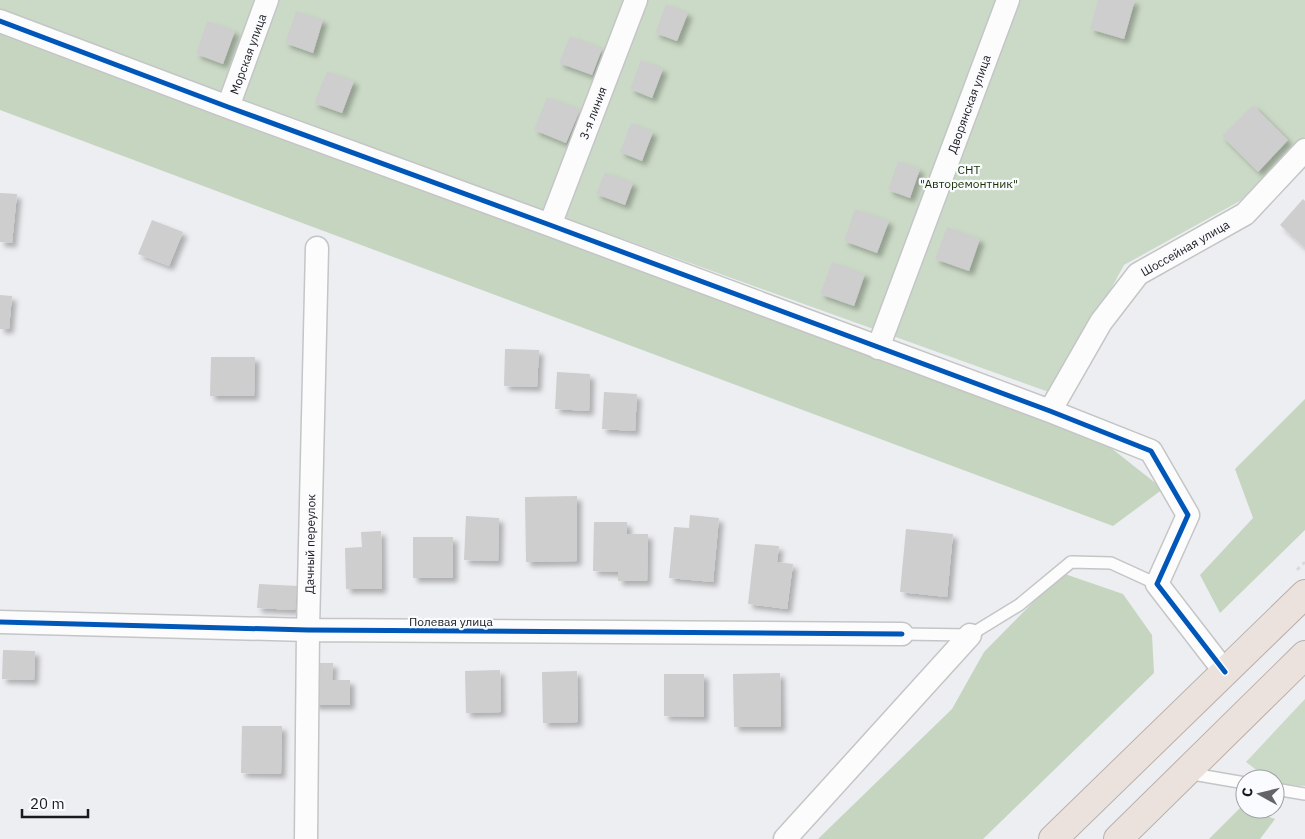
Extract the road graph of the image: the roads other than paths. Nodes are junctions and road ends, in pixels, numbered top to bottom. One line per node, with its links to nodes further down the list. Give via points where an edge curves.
1 (267, 0): 5 (street, Морская улица)
2 (636, 0): 7 (street, 3-я линия)
3 (1008, 0): 9 (street, Дворянская улица)
4 (0, 21): 5 (street)
5 (228, 107): 7 (street)
6 (1305, 150): 10 (street, Шоссейная улица, via 1245,214 1138,274 1101,322)
7 (550, 225): 9 (street)
8 (317, 248): 14 (street, Дачный переулок)
9 (878, 348): 10 (street)
10 (1050, 411): 11 (street, via 1151,451 1188,515)
11 (1157, 584): 16 (lane, via 1111,563 1071,562 1018,605); 18 (street)
12 (1305, 594): 18 (highway)
13 (0, 622): 14 (street, Полевая улица)
14 (308, 630): 15 (street, Полевая улица); 23 (street, Дачный переулок)
15 (902, 634): 16 (lane)
16 (970, 635): 24 (street)
17 (1305, 655): 19 (highway)
18 (1225, 672): 25 (highway)
19 (1185, 773): 20 (lane); 26 (highway)
20 (1235, 782)
21 (1285, 791): 22 (lane)
22 (1305, 794)
23 (306, 839)
24 (785, 839)
25 (1053, 839)
26 (1118, 839)

